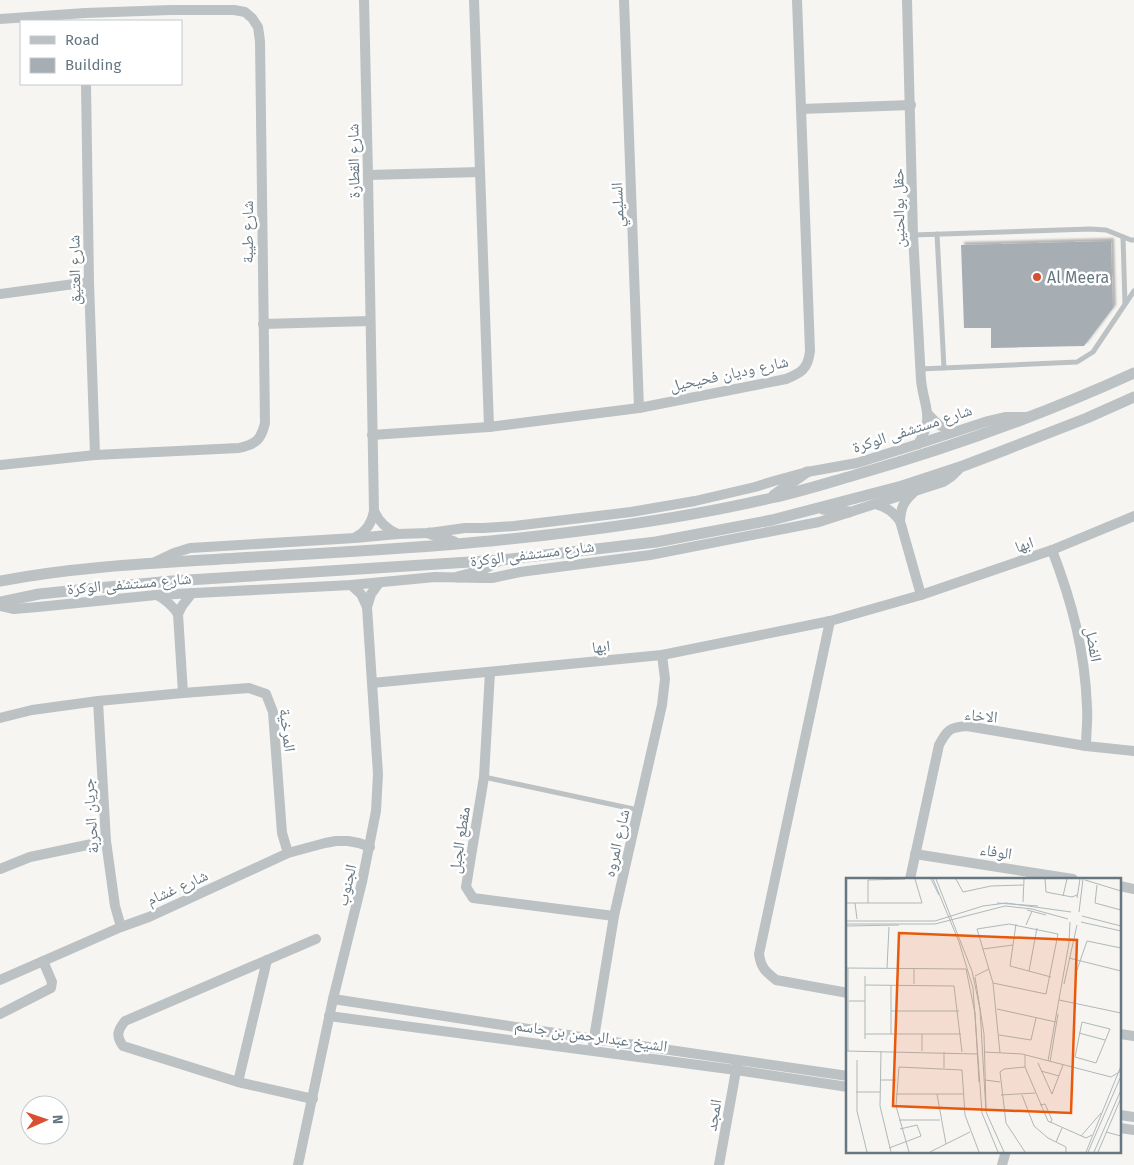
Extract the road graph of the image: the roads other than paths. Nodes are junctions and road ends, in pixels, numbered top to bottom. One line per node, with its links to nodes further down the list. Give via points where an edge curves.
1 (364, 0): 13 (street, شارع القطارة)
2 (474, 0): 12 (street)
3 (624, 0): 28 (street, السليمي)
4 (797, 0): 11 (street, شارع وديان فحيحيل)
5 (907, 0): 10 (street, حقل بوالحنين)
6 (171, 5): 7 (street, شارع طيبة); 23 (street, شارع طيبة, via 245,12 258,27)
7 (85, 17): 8 (street, شارع طيبة)
8 (0, 19)
9 (86, 85): 18 (street, شارع العتيق)
10 (911, 105): 11 (street); 15 (street, حقل بوالحنين)
11 (801, 109): 28 (street, شارع وديان فحيحيل, via 809,361 804,370 786,379)
12 (480, 172): 13 (street); 31 (street)
13 (368, 174): 22 (street, شارع القطارة)
14 (937, 234): 15 (lane); 16 (lane, via 1090,229 1106,230); 24 (lane)
15 (913, 235): 25 (street, حقل بوالحنين)
16 (1123, 237): 17 (lane); 21 (lane)
17 (1134, 240)
18 (89, 282): 20 (street); 35 (street, شارع العتيق)
19 (1134, 291): 21 (lane)
20 (0, 294)
21 (1125, 304): 24 (lane, via 1093,352 1077,362)
22 (370, 321): 23 (street); 33 (street, شارع القطارة)
23 (263, 324): 35 (street, شارع طيبة, via 264,423 257,441 239,448)
24 (944, 368): 25 (lane)
25 (920, 369): 29 (street, حقل بوالحنين)
26 (1134, 372): 30 (street, شارع مستشفى الوكرة)
27 (1134, 397): 37 (street, شارع مستشفى الوكرة)
28 (639, 408): 31 (street, شارع وديان فحيحيل)
29 (928, 414): 32 (street, via 947,429); 34 (street, حقل بوالحنين, via 926,430)
30 (1028, 417): 32 (street, شارع مستشفى الوكرة, via 988,420); 40 (street, شارع مستشفى الوكرة, via 895,464)
31 (489, 427): 33 (street, شارع وديان فحيحيل)
32 (960, 430): 34 (street, شارع مستشفى الوكرة)
33 (372, 434): 43 (street, شارع القطارة)
34 (918, 444): 38 (street, شارع مستشفى الوكرة, via 857,463)
35 (95, 455): 36 (street, شارع طيبة)
36 (0, 465)
37 (963, 466): 39 (street, شارع مستشفى الوكرة, via 943,482); 42 (street, شارع مستشفى الوكرة)
38 (807, 472): 40 (street); 47 (street, شارع مستشفى الوكرة, via 695,501 631,512)
39 (915, 491): 41 (street, شارع مستشفى الوكرة); 46 (street, via 906,499)
40 (768, 499): 50 (street, شارع مستشفى الوكرة, via 622,526)
41 (875, 504): 44 (street, شارع مستشفى الوكرة); 46 (street, via 894,513)
42 (819, 508): 44 (street); 52 (street, شارع مستشفى الوكرة, via 656,542)
43 (374, 511): 48 (street, via 380,523); 49 (street, شارع القطارة, via 366,530)
44 (849, 512): 54 (street, شارع مستشفى الوكرة, via 819,522 650,555 492,578)
45 (1134, 516): 51 (street, ابها)
46 (900, 522): 60 (street)
47 (429, 533): 48 (street, شارع مستشفى الوكرة); 50 (street)
48 (398, 534): 49 (street, شارع مستشفى الوكرة)
49 (355, 538): 53 (street, شارع مستشفى الوكرة, via 190,548)
50 (458, 543): 53 (street, شارع مستشفى الوكرة)
51 (1052, 550): 60 (street, ابها); 72 (street, الفضل, via 1064,581 1080,644 1087,709)
52 (501, 560): 54 (street, via 480,571); 61 (street, شارع مستشفى الوكرة, via 163,582 39,594)
53 (154, 563): 55 (street, شارع مستشفى الوكرة, via 75,569)
54 (458, 577): 56 (street, شارع مستشفى الوكرة)
55 (0, 581)
56 (379, 583): 57 (street, شارع مستشفى الوكرة); 63 (street, الجنوب)
57 (351, 585): 58 (street, شارع مستشفى الوكرة); 63 (street, via 361,594)
58 (192, 593): 59 (street, شارع مستشفى الوكرة); 64 (street)
59 (156, 595): 62 (street, شارع مستشفى الوكرة, via 14,609); 64 (street, via 165,599)
60 (920, 595): 65 (street, ابها)
61 (0, 602)
62 (0, 606)
63 (367, 607): 68 (street, الجنوب)
64 (178, 614): 69 (street)
65 (830, 621): 66 (street, ابها); 89 (street, via 759,954 761,964 776,980)
66 (662, 655): 67 (street, ابها); 75 (street, شارع المروه, via 665,679 662,706)
67 (490, 672): 68 (street, ابها); 74 (street, مقطع الجبل)
68 (372, 683): 77 (street, الجنوب, via 378,792)
69 (182, 693): 70 (street, المرخية); 78 (street, المرخية, via 249,688 266,694 273,712 282,833)
70 (98, 701): 71 (street, المرخية); 76 (street, جريان الحربة)
71 (0, 718)
72 (1086, 746): 73 (street, الاخاء); 79 (street, الاخاء, via 967,726 948,730 939,745)
73 (1134, 751)
74 (484, 776): 75 (lane); 83 (street, مقطع الجبل, via 466,887 474,898)
75 (638, 810): 83 (street, شارع المروه)
76 (106, 841): 80 (street, via 30,857); 84 (street, جريان الحربة)
77 (370, 847): 78 (street, شارع غشام, via 336,841); 90 (street, الجنوب)
78 (288, 853): 84 (street, شارع غشام, via 149,917)
79 (915, 854): 81 (street, الاخاء); 82 (street, الوفاء)
80 (0, 869)
81 (910, 878)
82 (1067, 878)
83 (614, 916): 93 (street, شارع المروه)
84 (121, 926): 87 (street, شارع غشام)
85 (316, 939): 86 (street)
86 (267, 960): 97 (street); 97 (street, via 125,1021 118,1034 123,1046)
87 (43, 961): 88 (street, شارع غشام); 91 (street, via 52,982 50,988)
88 (0, 980)
89 (846, 993)
90 (333, 999): 92 (street, الجنوب); 93 (street, الشيخ عبدالرحمن بن جاسم)
91 (0, 1014)
92 (329, 1016): 94 (street, الشيخ عبدالرحمن بن جاسم); 99 (street, الجنوب)
93 (594, 1039): 94 (street, شارع المروه); 95 (street, الشيخ عبدالرحمن بن جاسم)
94 (592, 1051): 95 (street, الشيخ عبدالرحمن بن جاسم)
95 (737, 1065): 96 (street, الشيخ عبدالرحمن بن جاسم); 98 (street, الشيخ عبدالرحمن بن جاسم); 102 (street, المجد)
96 (846, 1076)
97 (238, 1082): 99 (street)
98 (846, 1087)
99 (313, 1099): 101 (street, الجنوب)
100 (1006, 1152): 103 (street)
101 (298, 1165)
102 (719, 1165)
103 (1002, 1165)

